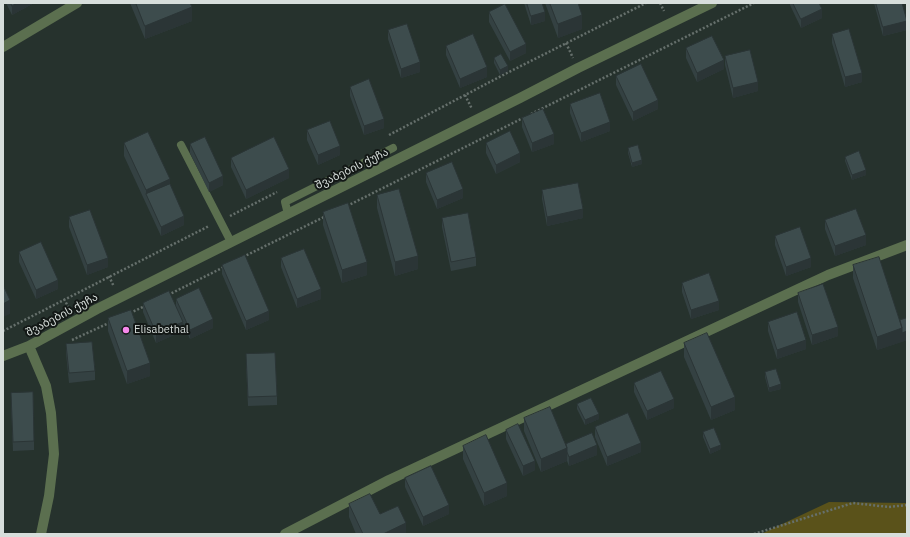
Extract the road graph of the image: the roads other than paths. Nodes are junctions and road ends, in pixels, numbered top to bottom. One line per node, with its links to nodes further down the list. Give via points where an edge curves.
1 (77, 3): 3 (street)
2 (712, 3): 6 (street, შვაბების ქუჩა)
3 (3, 47)
4 (181, 145): 7 (lane)
5 (393, 148): 6 (lane, via 285,202)
6 (288, 214): 7 (street, შვაბების ქუჩა)
7 (231, 242): 9 (street, შვაბების ქუჩა)
8 (907, 245): 12 (street, via 828,275 389,480)
9 (29, 346): 10 (street, შვაბების ქუჩა); 11 (street, via 46,386 54,454)
10 (3, 356)
11 (41, 534)
12 (285, 534)

